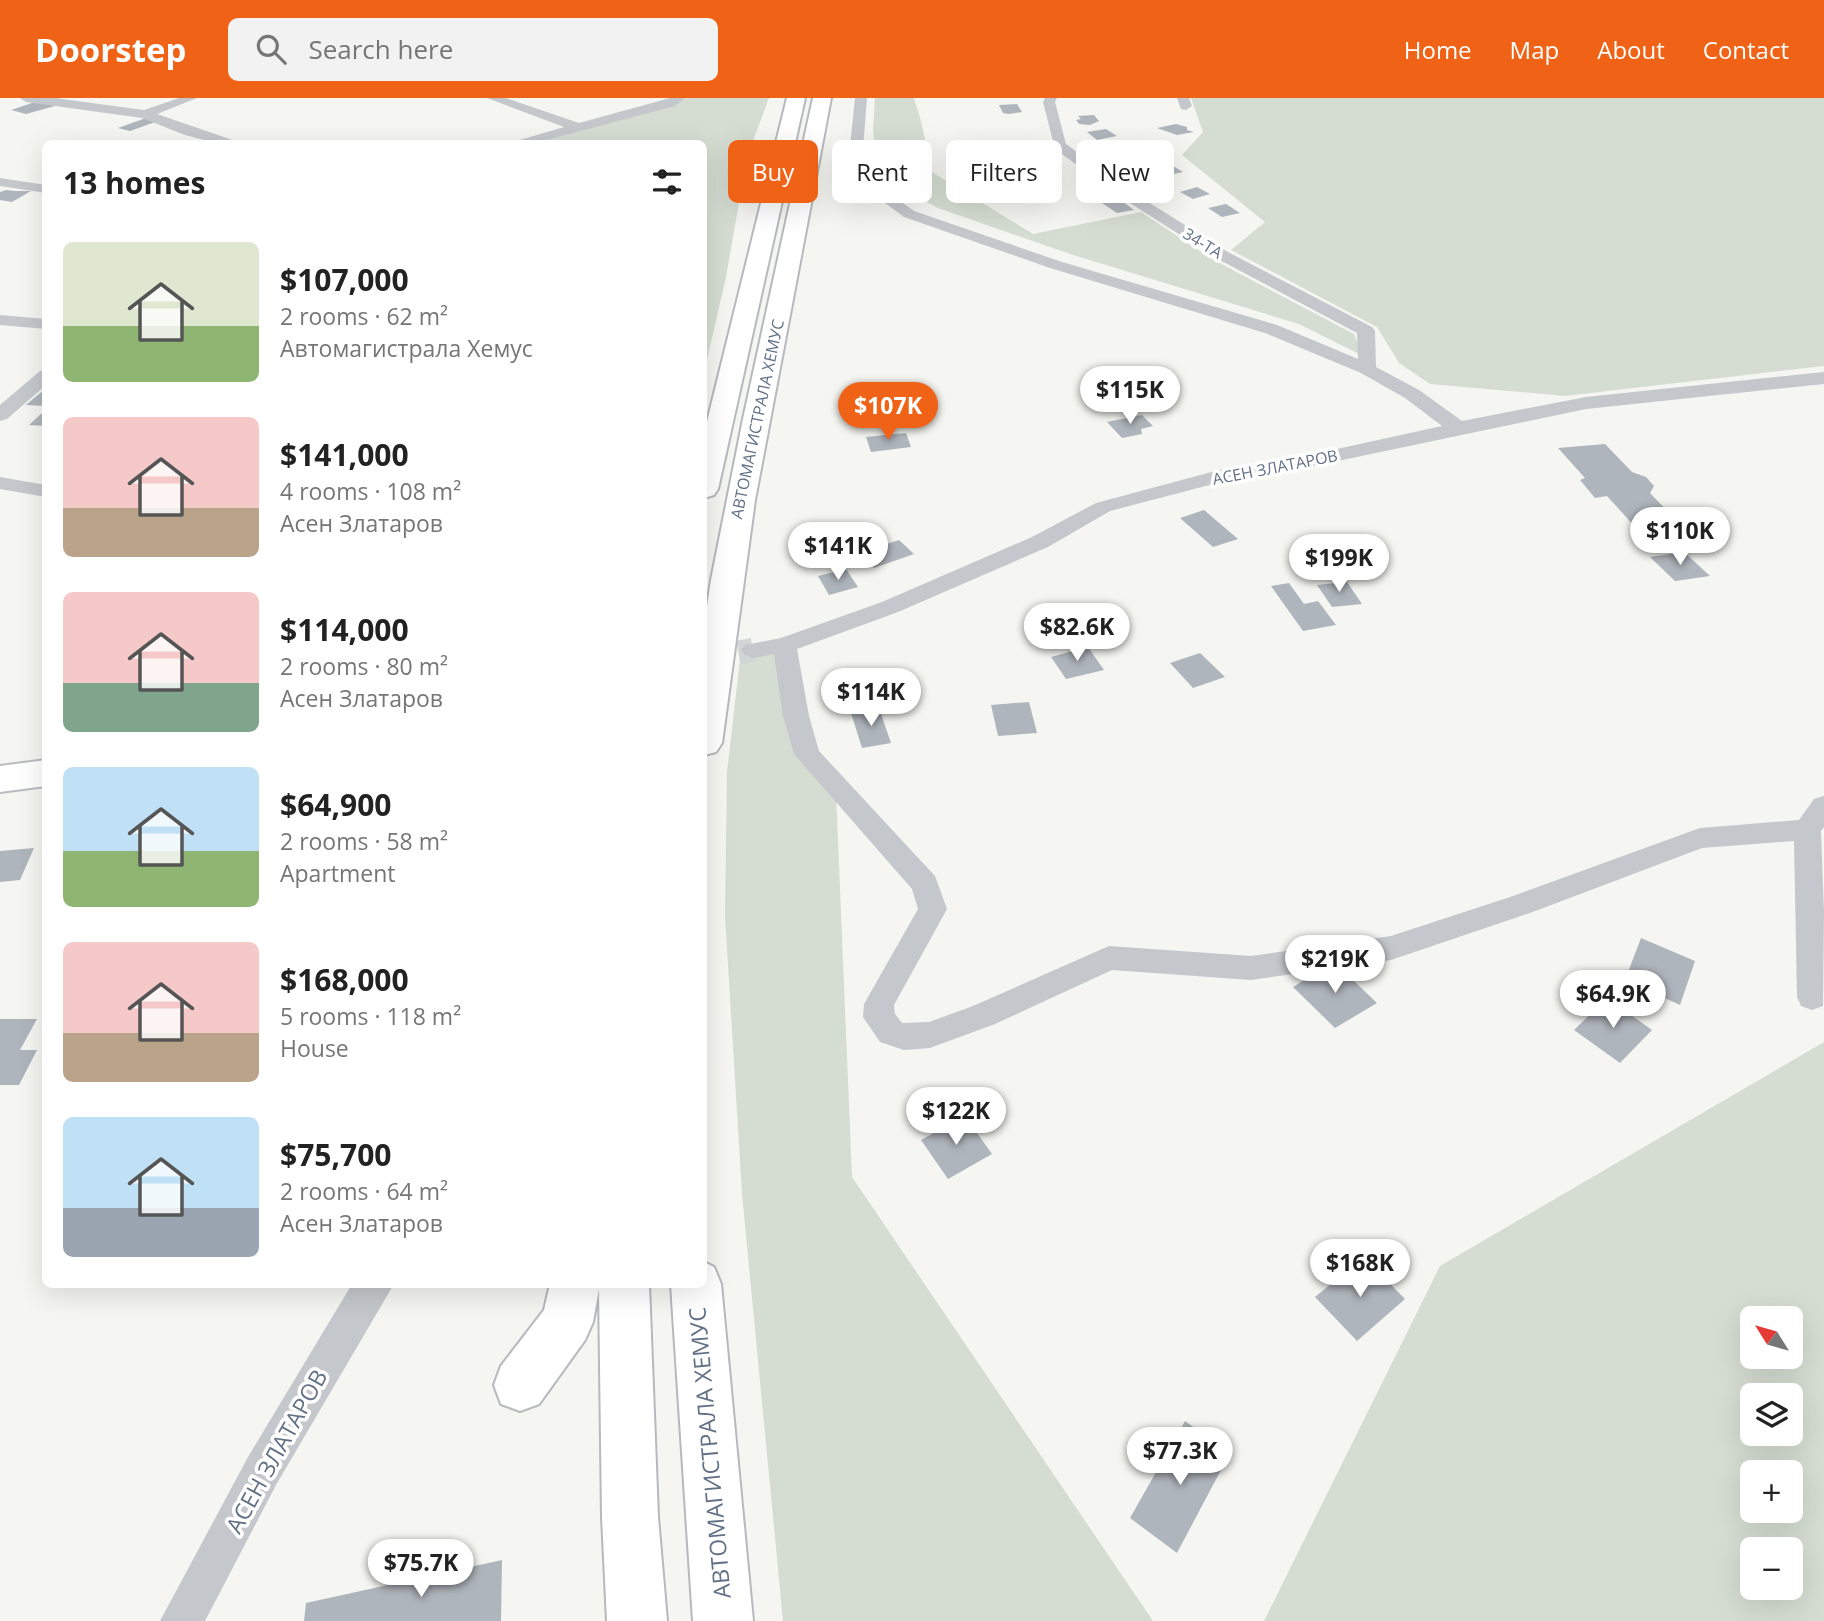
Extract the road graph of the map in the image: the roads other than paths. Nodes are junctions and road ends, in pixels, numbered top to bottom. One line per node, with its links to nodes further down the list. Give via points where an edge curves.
1 (26, 98): 9 (street)
2 (493, 98): 10 (street)
3 (679, 98): 10 (street)
4 (796, 98): 22 (main road, АВТОМАГИСТРАЛА ХЕМУС)
5 (822, 98): 27 (main road, АВТОМАГИСТРАЛА ХЕМУС, via 739,506)
6 (861, 98): 17 (street, via 854,175 909,214 1056,265 1271,329)
7 (1051, 98): 17 (street, 34-ТА, via 1060,146 1222,255 1366,331)
8 (179, 99): 9 (street)
9 (145, 114): 11 (street)
10 (578, 127): 12 (street)
11 (221, 140)
12 (528, 140)
13 (0, 181): 14 (street)
14 (42, 188)
15 (0, 320): 16 (street)
16 (42, 324)
17 (1367, 369): 21 (street, via 1412,394)
18 (1824, 377): 21 (street, АСЕН ЗЛАТАРОВ, via 1586,403)
19 (42, 378): 20 (street)
20 (0, 415)
21 (1458, 428): 25 (street, АСЕН ЗЛАТАРОВ, via 1219,476 1103,507 973,572)
22 (707, 476)
23 (0, 483): 24 (street)
24 (42, 490)
25 (785, 645): 26 (street, АСЕН ЗЛАТАРОВ); 31 (street, via 807,754 925,884 933,909 879,1004 879,1017 891,1033 904,1037 941,1031 1109,958 1251,968 1391,948 1700,838)
26 (752, 650)
27 (707, 717)
28 (42, 774): 29 (main road)
29 (0, 779)
30 (1824, 806): 31 (street)
31 (1807, 830): 32 (street)
32 (1812, 997)
33 (373, 1288): 38 (street, АСЕН ЗЛАТАРОВ, via 269,1459)
34 (574, 1288): 37 (main road, via 567,1322)
35 (624, 1288): 39 (main road)
36 (696, 1288): 40 (main road, АВТОМАГИСТРАЛА ХЕМУС)
37 (520, 1385)
38 (182, 1621)
39 (637, 1621)
40 (723, 1621)

